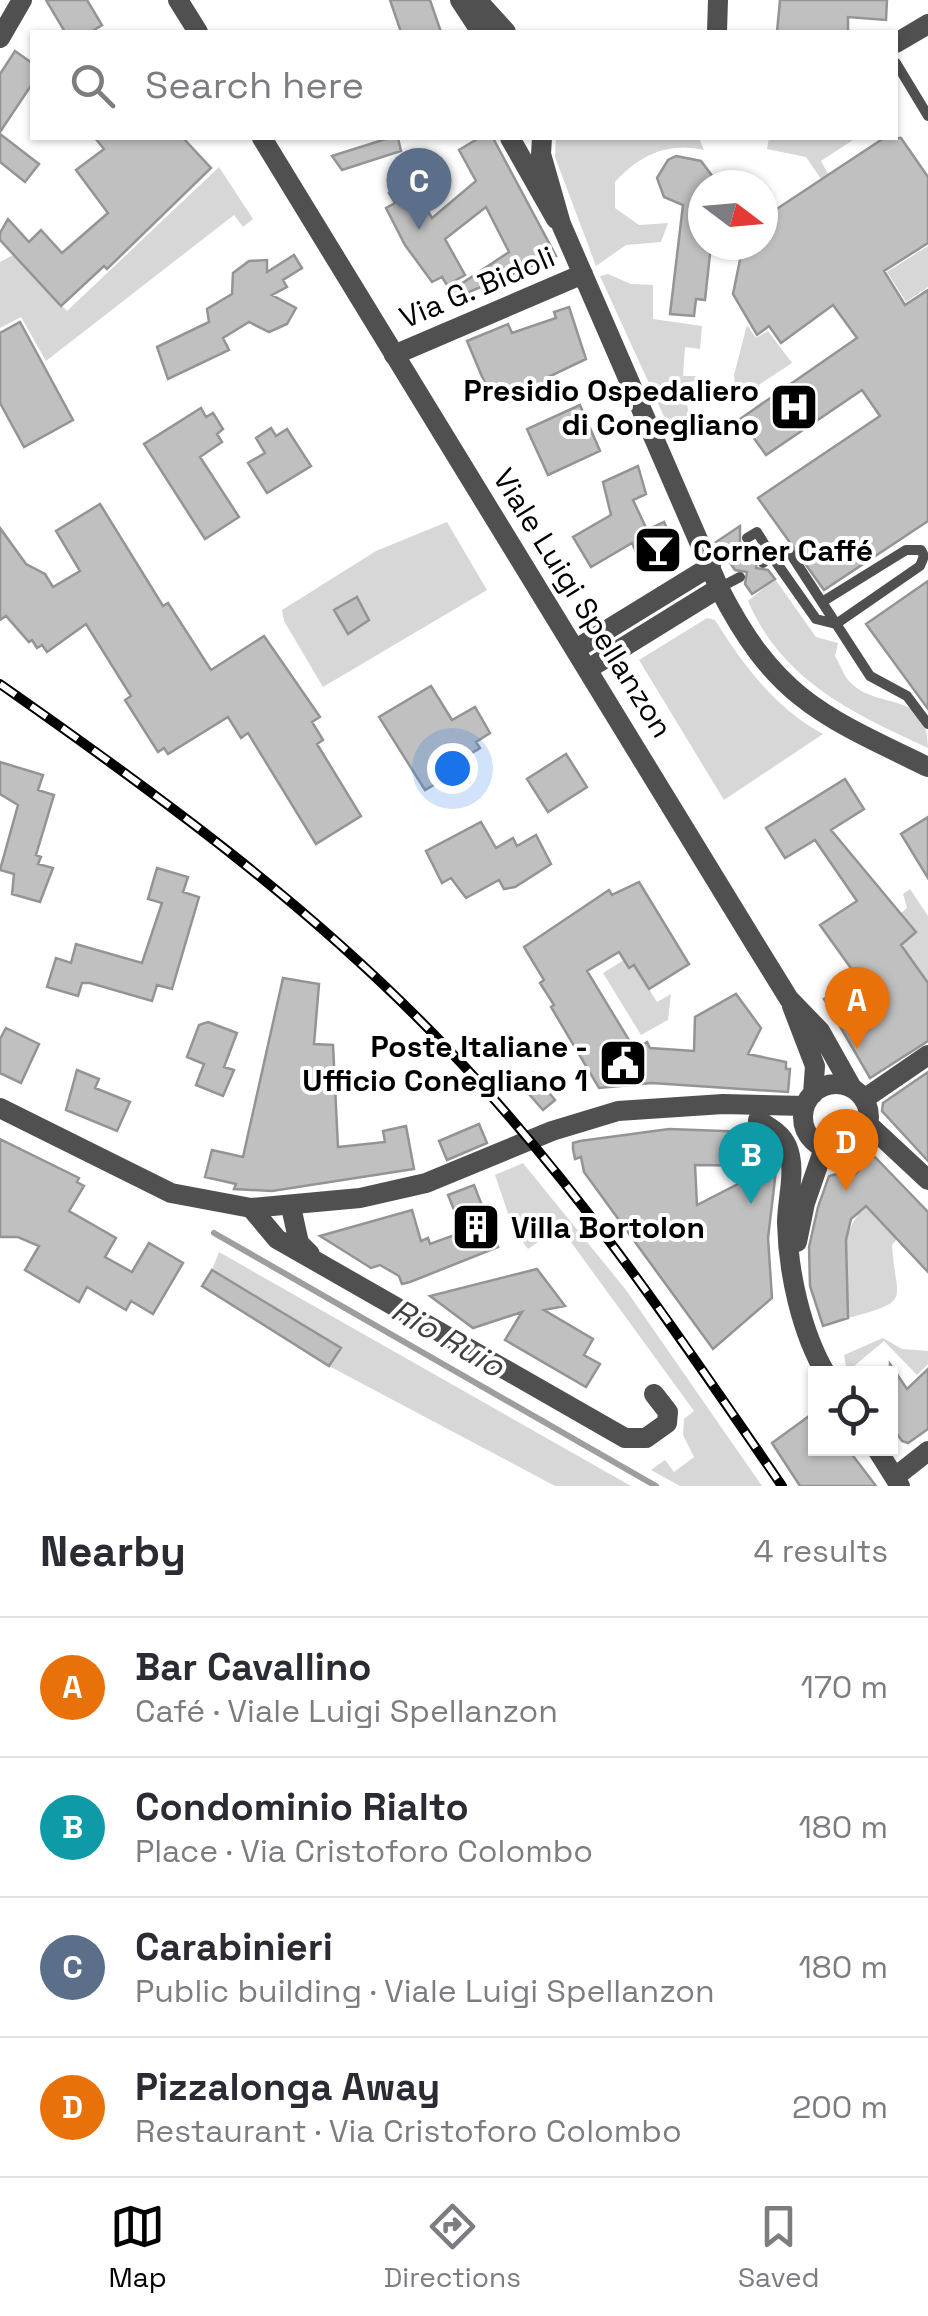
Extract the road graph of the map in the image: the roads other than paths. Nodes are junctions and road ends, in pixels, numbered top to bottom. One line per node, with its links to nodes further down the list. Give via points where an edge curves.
1 (22, 0): 11 (street)
2 (178, 0): 7 (street)
3 (460, 0): 8 (street)
4 (477, 0): 9 (street)
5 (718, 0): 10 (street)
6 (928, 24): 12 (street)
7 (197, 30)
8 (479, 30)
9 (504, 30)
10 (716, 30)
11 (0, 38)
12 (898, 42)
13 (898, 66): 14 (lane)
14 (928, 116)
15 (263, 140): 20 (street, Viale Luigi Spellanzon)
16 (511, 140): 18 (street)
17 (542, 140): 18 (street)
18 (560, 224): 19 (street)
19 (582, 274): 20 (street, Via G. Bidoli); 23 (street)
20 (394, 355): 28 (street, Viale Luigi Spellanzon)
21 (752, 535): 22 (lane)
22 (767, 559): 26 (lane, via 790,553); 27 (lane, via 816,620)
23 (716, 560): 25 (street); 28 (street)
24 (740, 577): 25 (lane)
25 (720, 588): 29 (street); 31 (street, via 759,658 790,691 833,721)
26 (822, 602): 27 (lane); 27 (lane, via 906,550 923,552 920,566)
27 (836, 624): 30 (lane, via 870,676 907,696)
28 (576, 649): 29 (street, Viale Luigi Spellanzon)
29 (588, 669): 32 (street, Viale Luigi Spellanzon)
30 (928, 724)
31 (928, 767)
32 (789, 1000): 34 (street, Viale Luigi Spellanzon, via 820,1031); 35 (street, Viale Luigi Spellanzon, via 815,1066)
33 (928, 1055): 34 (street)
34 (858, 1093): 35 (street, via 827,1085); 39 (street)
35 (809, 1100): 36 (street); 40 (street)
36 (681, 1107): 38 (street); 43 (street, via 598,1114 426,1183)
37 (6, 1114): 44 (street, via 171,1193)
38 (758, 1120): 40 (street); 46 (street, via 778,1134 791,1163 787,1223)
39 (869, 1125): 41 (street, via 854,1145); 42 (street)
40 (806, 1131): 41 (street)
41 (824, 1148): 46 (street, via 805,1203)
42 (928, 1180)
43 (291, 1207): 44 (street); 45 (street, via 300,1244)
44 (251, 1208): 45 (street, via 277,1238)
45 (312, 1255): 48 (street, via 626,1438 646,1438 667,1423 668,1412)
46 (796, 1282): 47 (street)
47 (823, 1366)
48 (654, 1394)
49 (928, 1451): 51 (street)
50 (881, 1456): 51 (street)
51 (898, 1482)

